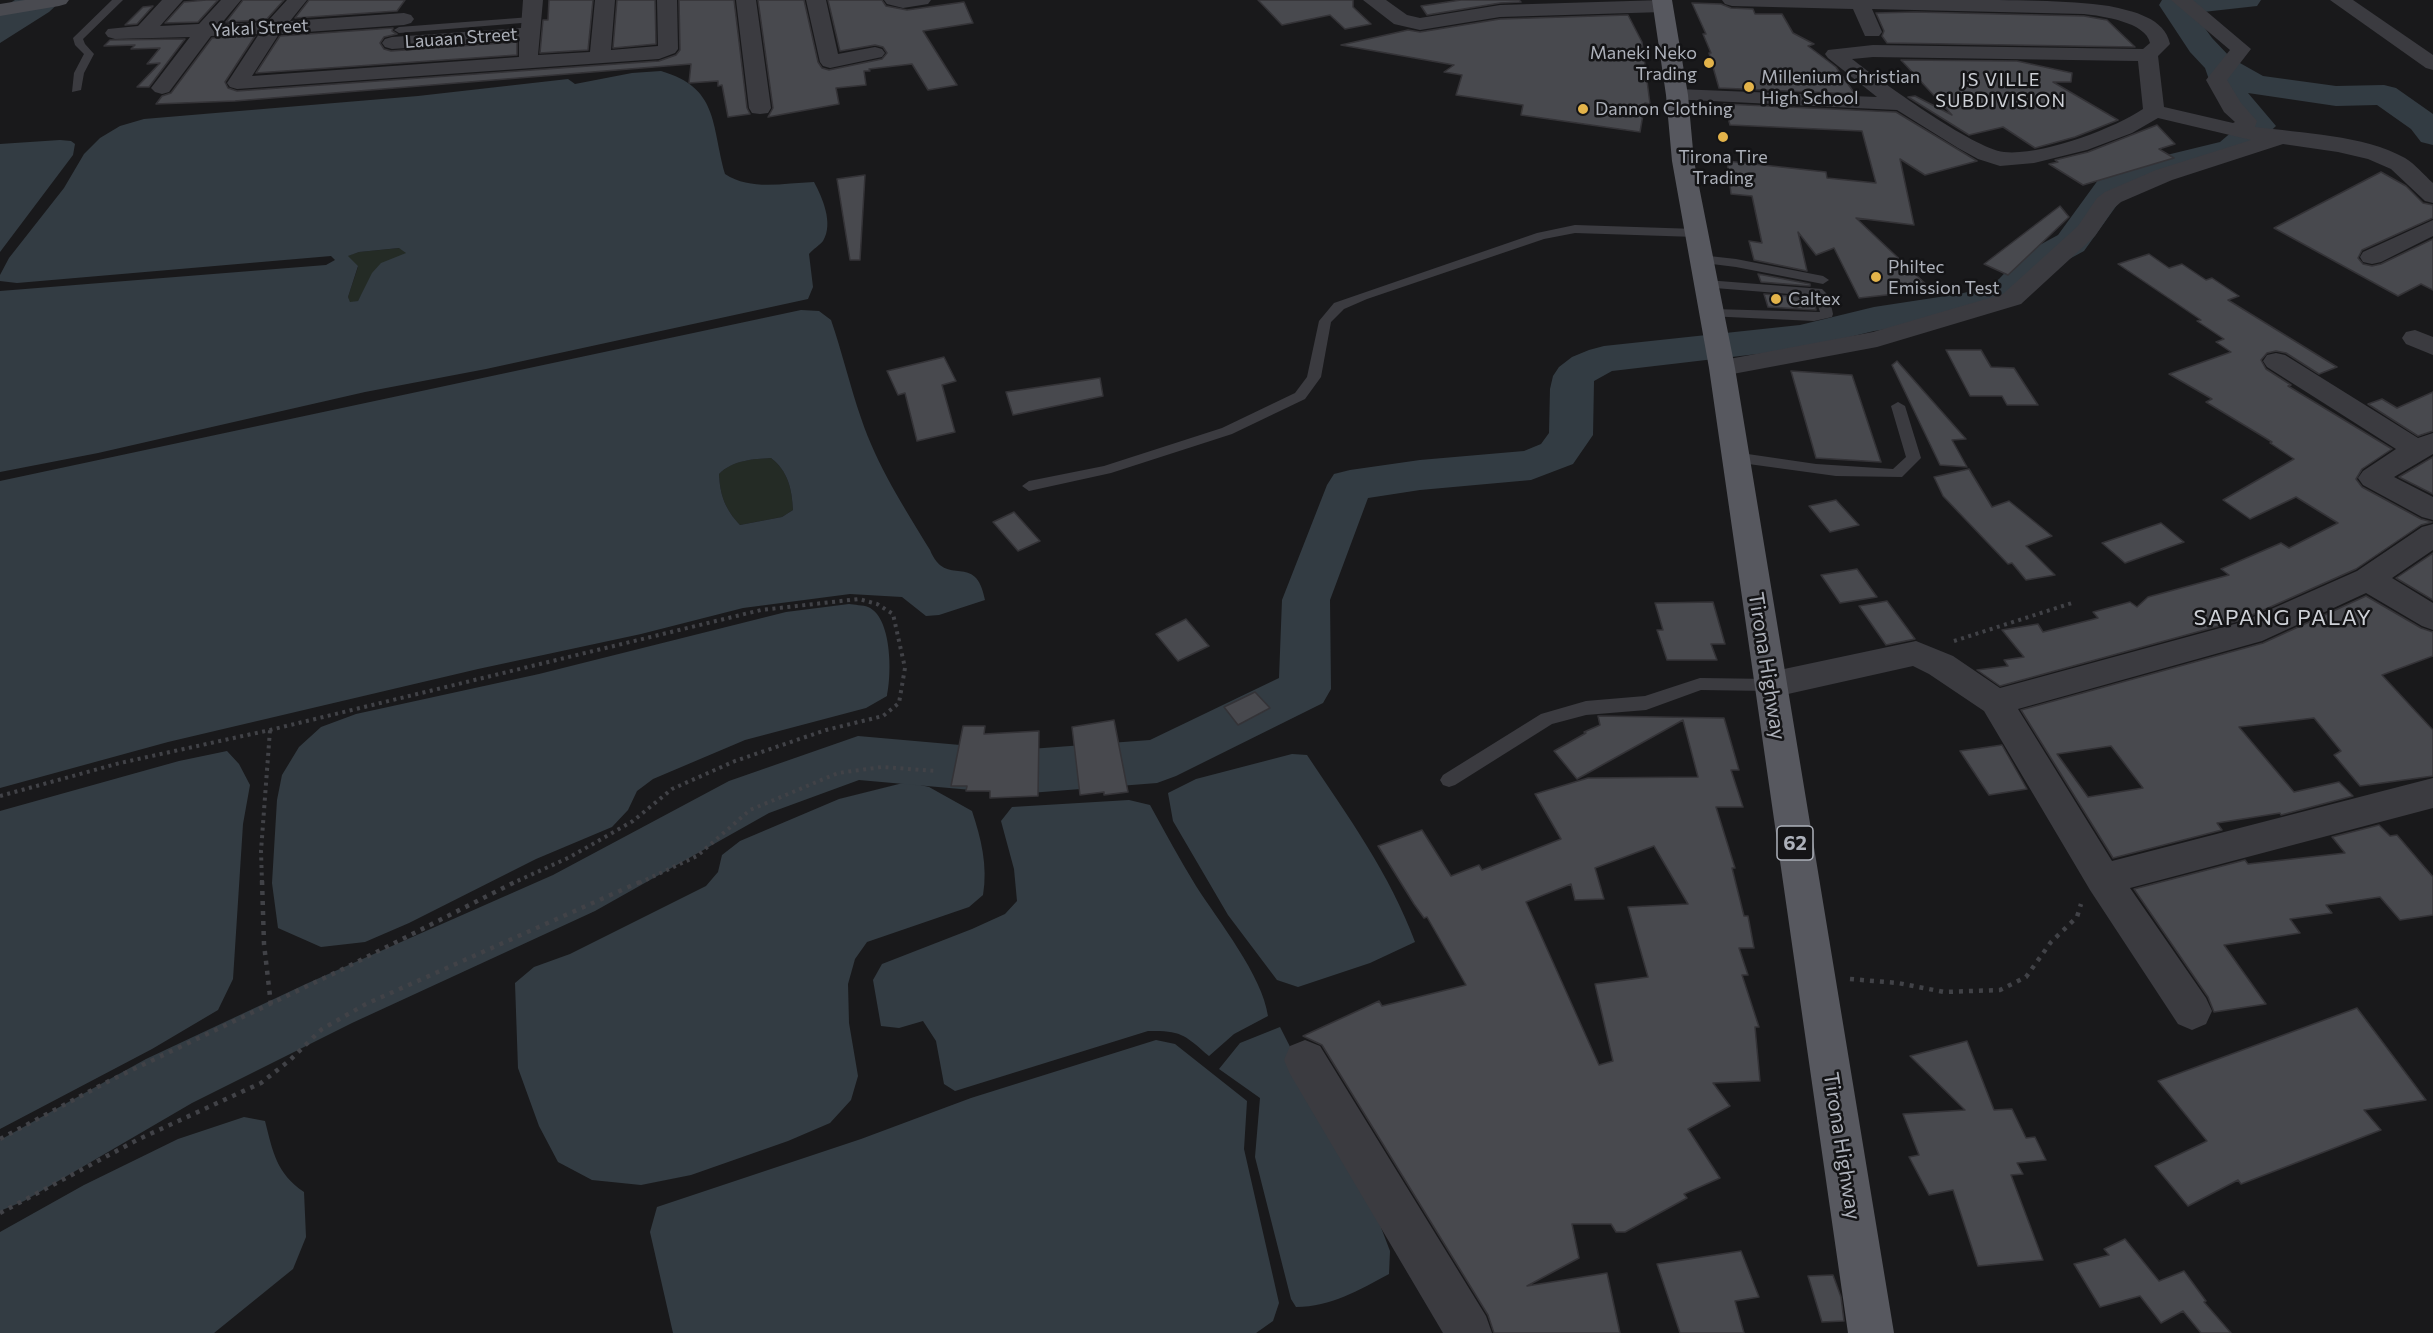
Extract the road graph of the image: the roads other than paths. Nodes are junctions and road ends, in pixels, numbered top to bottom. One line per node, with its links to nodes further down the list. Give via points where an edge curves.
1 (59, 0): 24 (street)
2 (118, 0): 40 (lane, via 78,38 89,54)
3 (173, 0): 32 (street)
4 (231, 0): 28 (street)
5 (297, 0): 27 (street)
6 (354, 0): 25 (street)
7 (415, 0): 29 (street)
8 (533, 0): 26 (street)
9 (604, 0): 35 (street)
10 (668, 0): 35 (street, via 668,49)
11 (746, 0): 43 (street)
12 (816, 0): 33 (street, via 834,70)
13 (894, 0): 14 (street)
14 (921, 0)
15 (1373, 0): 23 (street, via 1401,20 1420,24)
16 (1732, 0): 19 (street)
17 (2181, 0): 45 (street, via 2241,49 2216,80 2246,126)
18 (2340, 0): 37 (street)
19 (1802, 1): 21 (street)
20 (1663, 3): 23 (street); 41 (main road, Tirona Highway / 62)
21 (1860, 3): 22 (street); 30 (street)
22 (2065, 4): 34 (street, via 2107,11 2147,24 2158,34 2160,44)
23 (1532, 5)
24 (0, 10)
25 (338, 24): 27 (street, Yakal Street); 29 (street, Yakal Street)
26 (530, 26): 29 (street, Lauaan Street); 36 (street)
27 (273, 28): 28 (street, Yakal Street); 38 (street, via 237,83)
28 (204, 31): 32 (street, Yakal Street); 39 (street)
29 (398, 31): 38 (street)
30 (1872, 32)
31 (115, 33): 32 (street, Yakal Street)
32 (143, 33)
33 (875, 53)
34 (2148, 55): 42 (street, via 1884,51 1835,54); 44 (street)
35 (600, 58): 36 (street)
36 (527, 63): 38 (street)
37 (2433, 64)
38 (376, 74)
39 (162, 88)
40 (76, 90)
41 (1677, 95): 42 (street); 48 (main road, Tirona Highway / 62, via 1683,161)
42 (1902, 104): 44 (street, via 1984,154 2013,160 2037,158 2126,129)
43 (760, 108)
44 (2154, 111): 45 (street)
45 (2256, 134): 46 (street, via 2376,154 2398,164); 53 (street, via 2113,197 2087,231 2012,299 1877,339)
46 (2433, 196)
47 (2433, 227): 49 (street)
48 (1696, 233): 50 (main road, Tirona Highway / 62); 58 (lane, via 1575,229 1541,236 1363,296 1339,306 1325,321 1314,378 1300,396 1227,431 1106,470)
49 (2372, 257)
50 (1700, 259): 51 (lane); 52 (main road, Tirona Highway / 62)
51 (1822, 280)
52 (1706, 284): 53 (main road, Tirona Highway / 62); 53 (lane, via 1818,292 1823,296 1827,314)
53 (1717, 340): 57 (main road, Tirona Highway / 62)
54 (2276, 361): 56 (street)
55 (1898, 406): 57 (lane, via 1914,458 1897,474 1796,468)
56 (2425, 446): 59 (street, via 2366,481)
57 (1734, 457): 63 (main road, Tirona Highway / 62)
58 (1029, 486)
59 (2433, 510)
60 (2433, 535): 61 (street)
61 (2368, 579): 62 (street); 64 (street, via 2252,632)
62 (2433, 618)
63 (1770, 685): 64 (street, via 1916,653); 65 (lane, via 1700,684 1646,703 1586,708 1547,720); 71 (main road, Tirona Highway / 62)
64 (1996, 702): 67 (street)
65 (1449, 780)
66 (2433, 793): 67 (street)
67 (2105, 881): 68 (street)
68 (2192, 1011)
69 (1305, 1060): 70 (street)
70 (1469, 1333)
71 (1872, 1333)

